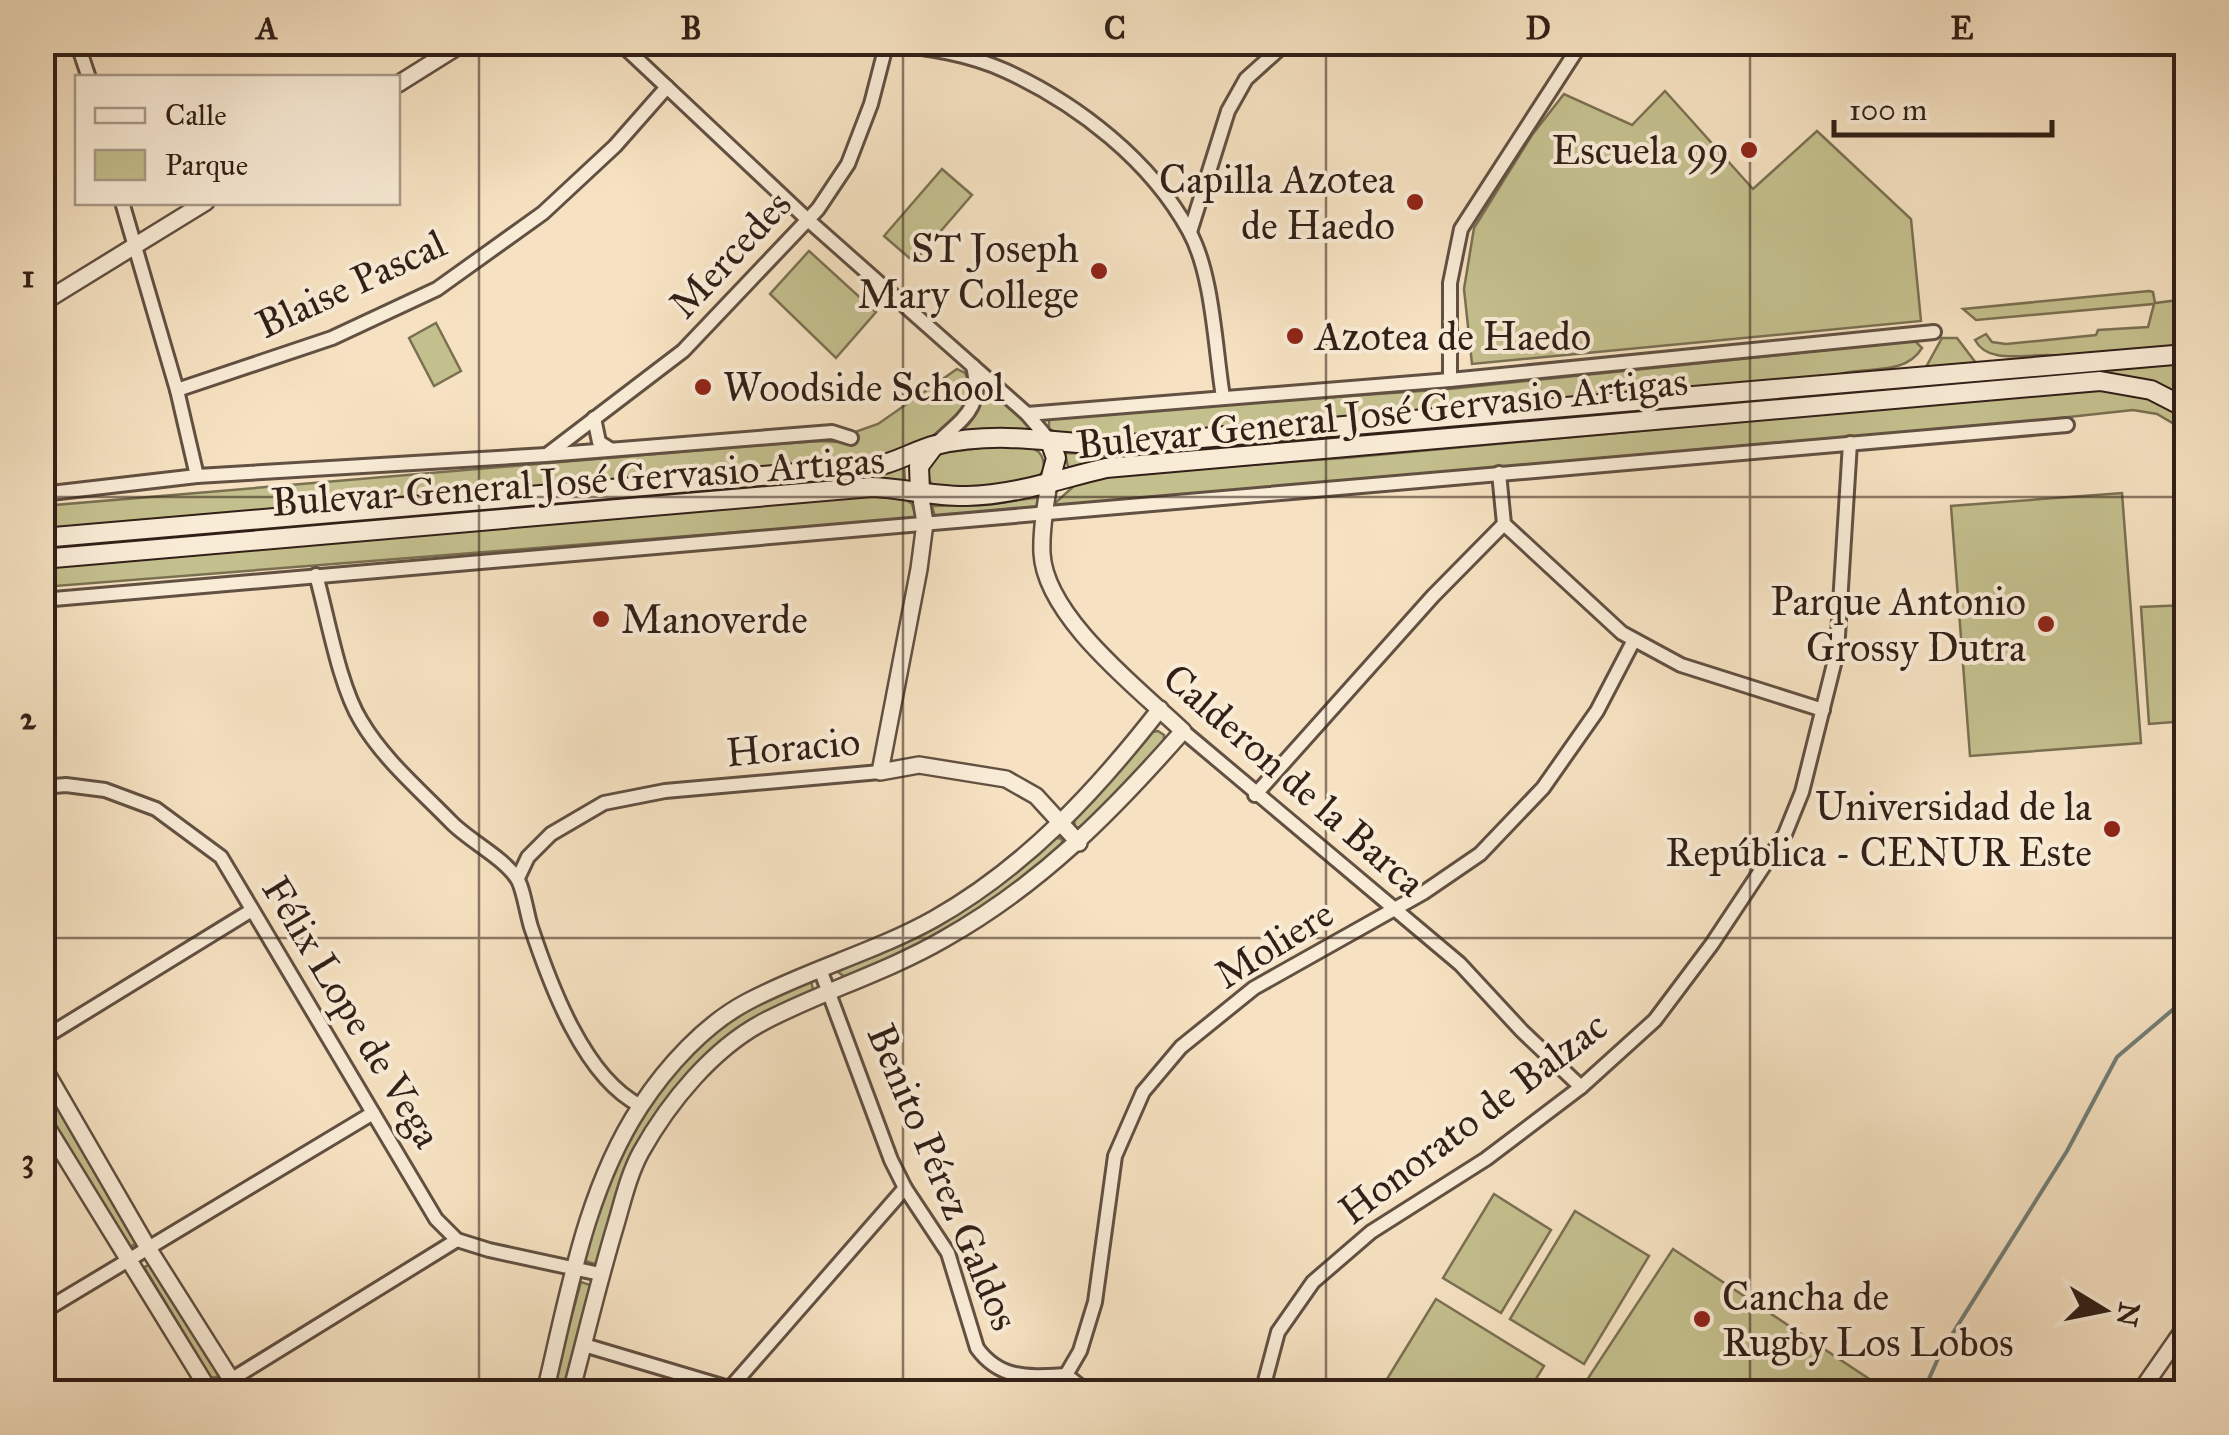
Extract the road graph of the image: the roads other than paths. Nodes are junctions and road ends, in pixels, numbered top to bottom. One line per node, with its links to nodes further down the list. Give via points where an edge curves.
1 (77, 42): 7 (street)
2 (465, 42): 8 (street)
3 (619, 42): 9 (street)
4 (1287, 42): 13 (street, via 1246,79 1228,111)
5 (1582, 42): 19 (street, via 1461,229 1450,282)
6 (887, 43): 12 (street, Mercedes, via 848,164); 13 (street, via 962,56 1050,94 1147,174)
7 (88, 75)
8 (400, 83)
9 (668, 87): 12 (street); 20 (street, Blaise Pascal, via 543,213 438,289 332,338)
10 (123, 205): 14 (street)
11 (201, 205): 14 (street)
12 (808, 220): 18 (street); 24 (street, Mercedes, via 683,351)
13 (1190, 232): 21 (street)
14 (135, 246): 15 (street); 20 (street)
15 (42, 303)
16 (1934, 332): 19 (street, Bulevar General José Gervasio Artigas)
17 (2186, 354): 27 (main road, Bulevar General José Gervasio Artigas, via 1108,446)
18 (973, 365): 23 (street); 29 (street, via 978,397)
19 (1450, 380): 21 (street, Bulevar General José Gervasio Artigas)
20 (177, 390): 33 (street)
21 (1222, 397): 23 (street, Bulevar General José Gervasio Artigas)
22 (2186, 408): 34 (main road, Bulevar General José Gervasio Artigas, via 2151,390 2100,381 1106,468)
23 (1027, 414): 27 (street)
24 (594, 418): 30 (street, via 598,442); 31 (street, Mercedes)
25 (2067, 425): 28 (street, Bulevar General José Gervasio Artigas)
26 (851, 438): 30 (street, Bulevar General José Gervasio Artigas, via 832,432)
27 (1050, 441): 29 (main road, Bulevar General José Gervasio Artigas, via 1018,437); 34 (main road, via 1056,458)
28 (1850, 444): 32 (street, Bulevar General José Gervasio Artigas); 46 (street, Honorato de Balzac, via 1836,652)
29 (934, 445): 35 (main road, via 919,466); 40 (main road, Bulevar General José Gervasio Artigas, via 877,466)
30 (610, 450): 31 (street, Bulevar General José Gervasio Artigas)
31 (546, 456): 33 (street, Bulevar General José Gervasio Artigas)
32 (1499, 473): 37 (street, Bulevar General José Gervasio Artigas); 39 (street)
33 (197, 476): 36 (street, Bulevar General José Gervasio Artigas)
34 (1049, 484): 35 (main road, Bulevar General José Gervasio Artigas, via 980,495); 37 (street, Calderon de la Barca)
35 (920, 492): 38 (street); 41 (main road, Bulevar General José Gervasio Artigas, via 872,487)
36 (42, 494)
37 (1044, 512): 38 (street, Bulevar General José Gervasio Artigas); 45 (street, Calderon de la Barca, via 1042,556 1063,611)
38 (925, 523): 42 (street, Bulevar General José Gervasio Artigas); 48 (street)
39 (1504, 524): 44 (street); 50 (street)
40 (42, 538)
41 (42, 559)
42 (316, 575): 43 (street, Bulevar General José Gervasio Artigas); 53 (street, via 359,718 460,832)
43 (42, 600)
44 (1634, 640): 46 (street, via 1680,665); 55 (street, Moliere, via 1597,711 1543,788 1480,854)
45 (1160, 709): 47 (street, Calderon de la Barca); 51 (street)
46 (1823, 710): 60 (street, Honorato de Balzac, via 1785,834 1655,1020)
47 (1183, 731): 50 (street, Calderon de la Barca); 52 (street)
48 (880, 772): 51 (street, Horacio, via 919,765 1006,779 1036,796); 53 (street, Horacio, via 665,791 604,803 551,834)
49 (42, 787): 54 (street, Félix Lope de Vega, via 105,790 156,809 221,857)
50 (1256, 795): 55 (street, Calderon de la Barca)
51 (1061, 824): 52 (street, Horacio); 56 (street, via 933,920)
52 (1079, 842): 57 (street, via 946,938)
53 (518, 878): 61 (street, via 560,1006 604,1074)
54 (252, 910): 58 (street); 62 (street, Félix Lope de Vega)
55 (1394, 910): 60 (street, Calderon de la Barca, via 1460,964); 73 (street, Moliere, via 1254,988 1181,1047 1143,1092 1115,1156 1095,1302)
56 (820, 969): 57 (street, Benito Pérez Galdos); 61 (street, via 721,1020)
57 (829, 991): 64 (street, Benito Pérez Galdos); 69 (street, via 736,1040 662,1118 640,1155)
58 (42, 1039)
59 (42, 1065): 66 (street)
60 (1581, 1087): 80 (street, Honorato de Balzac, via 1486,1159 1370,1232 1313,1282 1278,1332)
61 (641, 1106): 68 (street, via 600,1185)
62 (373, 1114): 65 (street, Félix Lope de Vega); 66 (street)
63 (42, 1119): 67 (street)
64 (905, 1188): 73 (street, Benito Pérez Galdos, via 948,1254 985,1360 1022,1378); 75 (street)
65 (456, 1240): 68 (street); 74 (street)
66 (148, 1248): 67 (street); 74 (street)
67 (127, 1261): 70 (street); 76 (street)
68 (576, 1267): 69 (street); 77 (street)
69 (600, 1274): 72 (street)
70 (42, 1312)
71 (2186, 1326): 81 (street)
72 (584, 1345): 75 (street); 78 (street)
73 (1066, 1375): 79 (street)
74 (235, 1386): 76 (street)
75 (736, 1390)
76 (210, 1392)
77 (544, 1392)
78 (571, 1392)
79 (1088, 1392)
80 (1262, 1392)
81 (2140, 1392)

